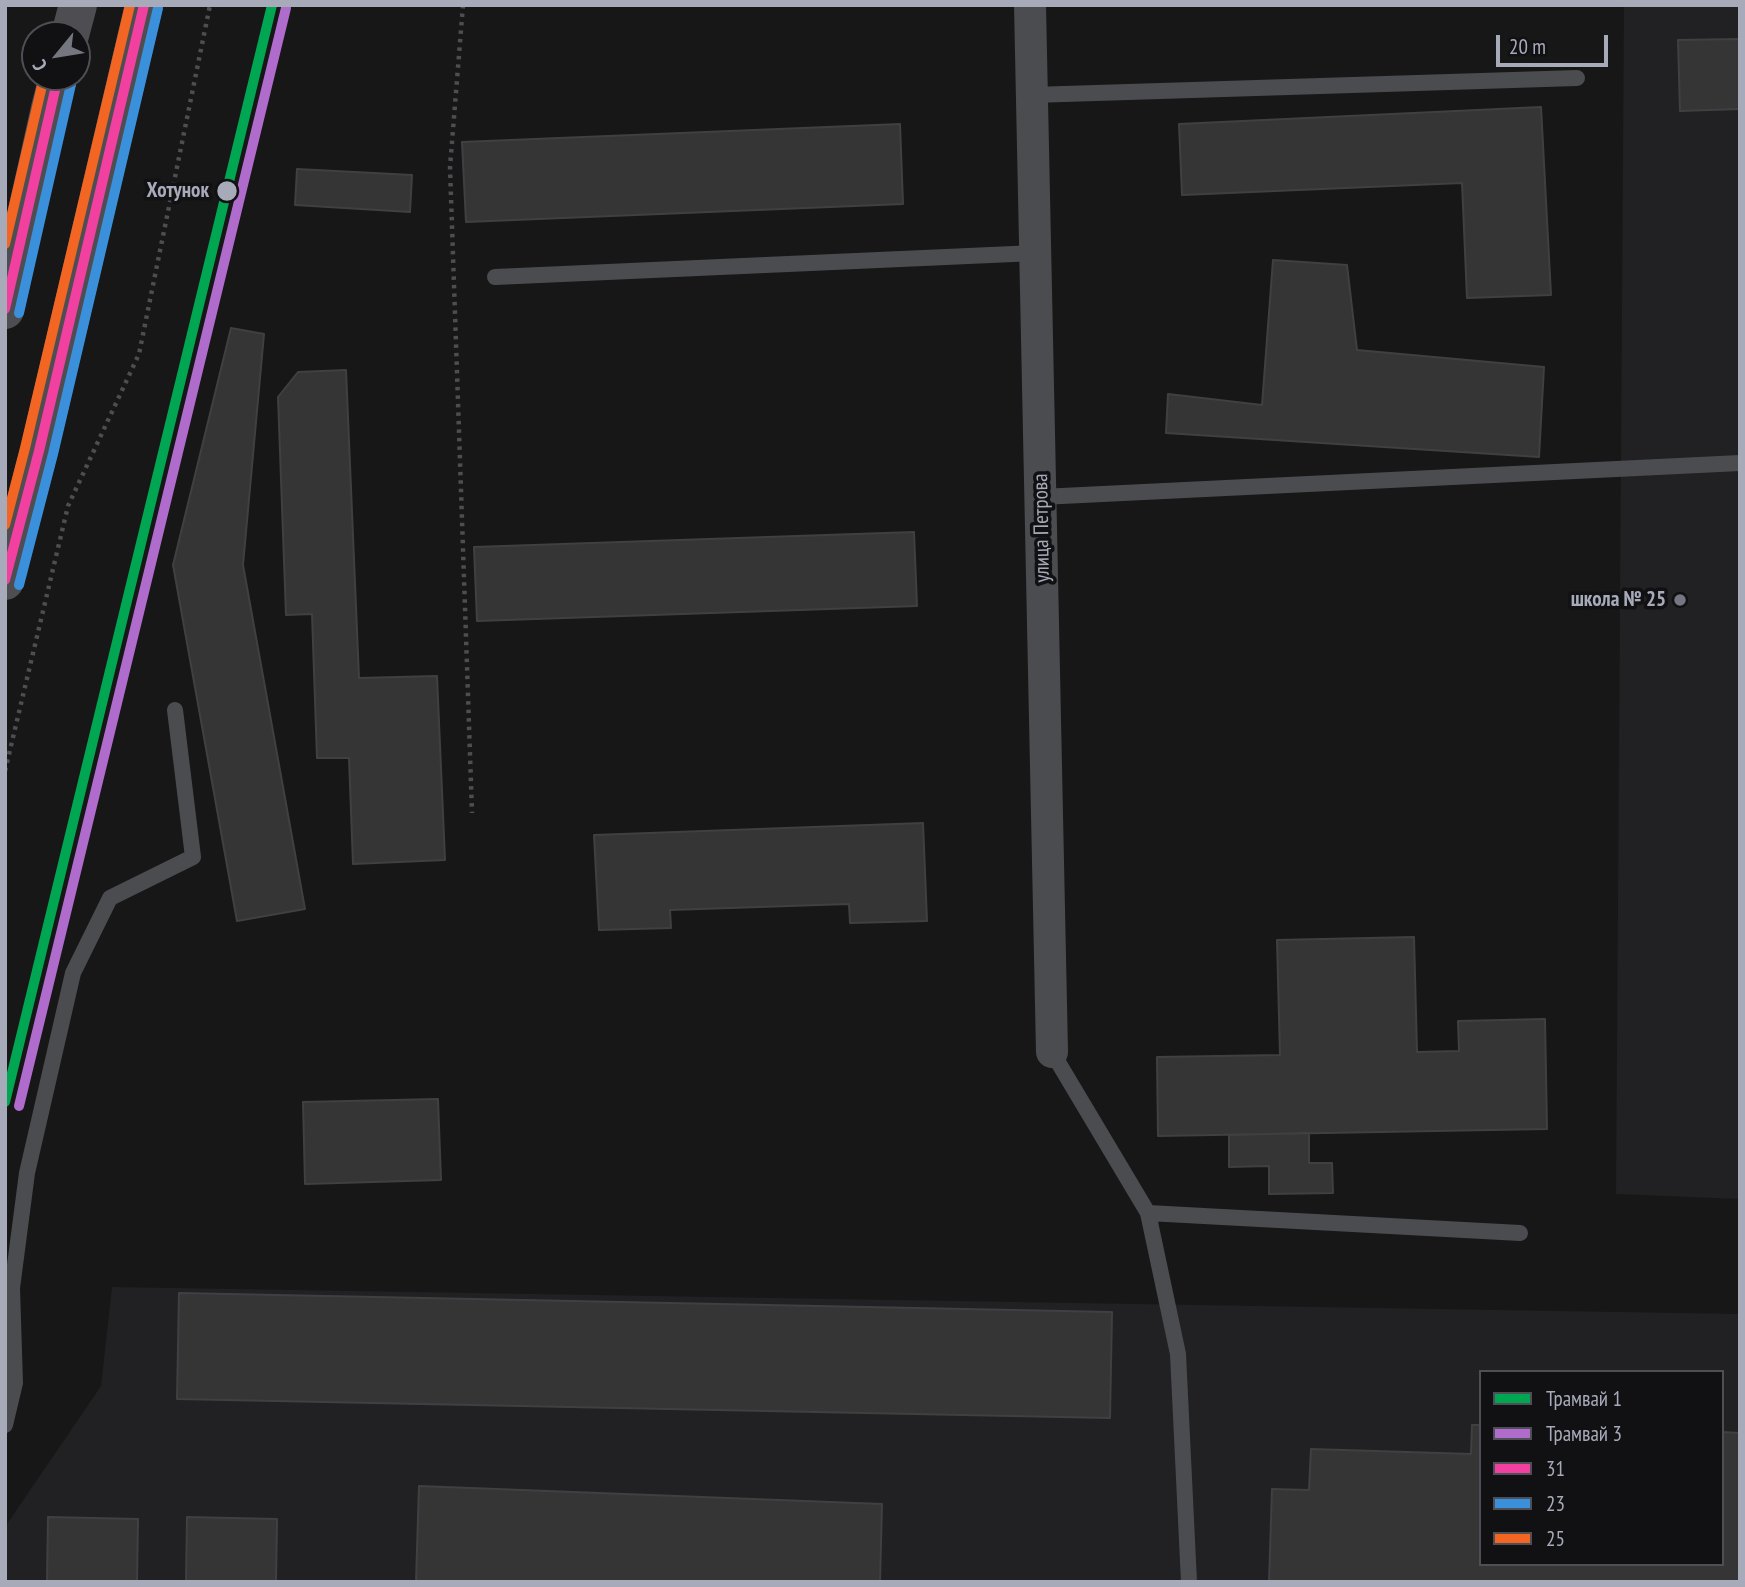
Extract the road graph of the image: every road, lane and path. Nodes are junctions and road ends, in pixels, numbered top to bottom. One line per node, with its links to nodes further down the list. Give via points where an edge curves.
1 (144, 5): 13 (main road)
2 (210, 5): 15 (path, via 139,354 68,506)
3 (463, 5): 16 (path, via 450,167)
4 (1030, 5): 7 (street, улица Петрова)
5 (1577, 78): 7 (lane)
6 (54, 91): 10 (main road)
7 (1032, 95): 8 (street, улица Петрова)
8 (1036, 253): 9 (lane); 12 (street, улица Петрова)
9 (495, 277)
10 (5, 310)
11 (1740, 463): 12 (lane)
12 (1041, 497): 17 (street, улица Петрова)
13 (5, 581)
14 (175, 710): 20 (lane, via 193,857 110,898 73,972 27,1173 12,1288 15,1383)
15 (5, 771)
16 (472, 813)
17 (1052, 1052): 18 (lane)
18 (1148, 1213): 19 (lane); 21 (lane, via 1178,1354)
19 (1520, 1233)
20 (5, 1425)
21 (1189, 1582)

